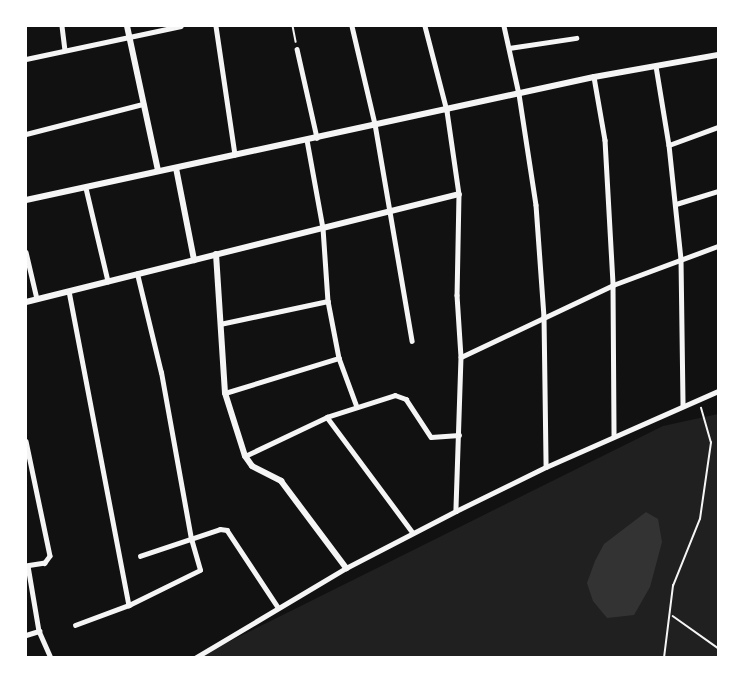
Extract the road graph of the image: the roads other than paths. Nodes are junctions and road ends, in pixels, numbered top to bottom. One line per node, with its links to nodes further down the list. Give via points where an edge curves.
1 (62, 26): 12 (street)
2 (127, 26): 8 (street)
3 (181, 26): 8 (street)
4 (216, 26): 26 (street)
5 (352, 26): 20 (street)
6 (425, 26): 19 (street)
7 (504, 26): 10 (street)
8 (127, 36): 12 (street); 18 (street)
9 (576, 38): 10 (street)
10 (509, 48): 17 (street)
11 (297, 49): 23 (street)
12 (65, 50): 14 (street)
13 (718, 56): 15 (street)
14 (26, 59)
15 (656, 66): 16 (street); 25 (street)
16 (594, 77): 17 (street); 43 (street, via 605,140)
17 (519, 94): 19 (street); 48 (street, via 536,205)
18 (144, 104): 22 (street); 28 (street)
19 (447, 111): 20 (street); 31 (street)
20 (375, 124): 23 (street); 34 (street)
21 (718, 127): 25 (street)
22 (26, 134)
23 (316, 138): 24 (street)
24 (307, 140): 26 (street); 35 (street)
25 (669, 145): 33 (street)
26 (235, 155): 27 (street)
27 (176, 168): 28 (street); 40 (street)
28 (158, 171): 29 (street)
29 (86, 188): 32 (street); 42 (street)
30 (718, 191): 33 (street)
31 (459, 194): 34 (street); 51 (street, via 457,295)
32 (26, 200)
33 (676, 204): 39 (street)
34 (391, 211): 35 (street); 50 (street)
35 (323, 228): 38 (street); 46 (street)
36 (718, 246): 39 (street)
37 (26, 252): 45 (street)
38 (216, 254): 40 (street); 49 (street)
39 (681, 259): 43 (street); 55 (street)
40 (194, 260): 41 (street)
41 (137, 274): 42 (street); 65 (street, via 161,373)
42 (108, 281): 44 (street)
43 (614, 285): 48 (street); 59 (street)
44 (69, 291): 45 (street); 69 (street)
45 (37, 299): 47 (street)
46 (328, 301): 49 (street); 52 (street)
47 (26, 302)
48 (544, 316): 51 (street); 62 (street)
49 (220, 324): 54 (street)
50 (412, 341)
51 (461, 357): 58 (street)
52 (339, 358): 54 (street); 56 (street)
53 (718, 390): 55 (street)
54 (225, 393): 61 (street)
55 (683, 405): 59 (street)
56 (357, 407): 57 (street); 58 (street, via 401,396 430,437)
57 (327, 417): 61 (street); 64 (street)
58 (459, 435): 63 (street)
59 (614, 436): 62 (street)
60 (26, 443): 67 (street, via 50,556 49,560)
61 (245, 456): 68 (street, via 252,466 281,481)
62 (546, 467): 63 (street)
63 (456, 511): 64 (street)
64 (413, 533): 68 (street)
65 (191, 539): 66 (street); 69 (street, via 200,570); 70 (street, via 227,530)
66 (140, 556)
67 (27, 566): 72 (street)
68 (346, 568): 70 (street)
69 (129, 605): 71 (street)
70 (278, 607): 75 (street)
71 (75, 625)
72 (39, 631): 73 (street); 74 (street)
73 (26, 635)
74 (51, 657)
75 (195, 657)

